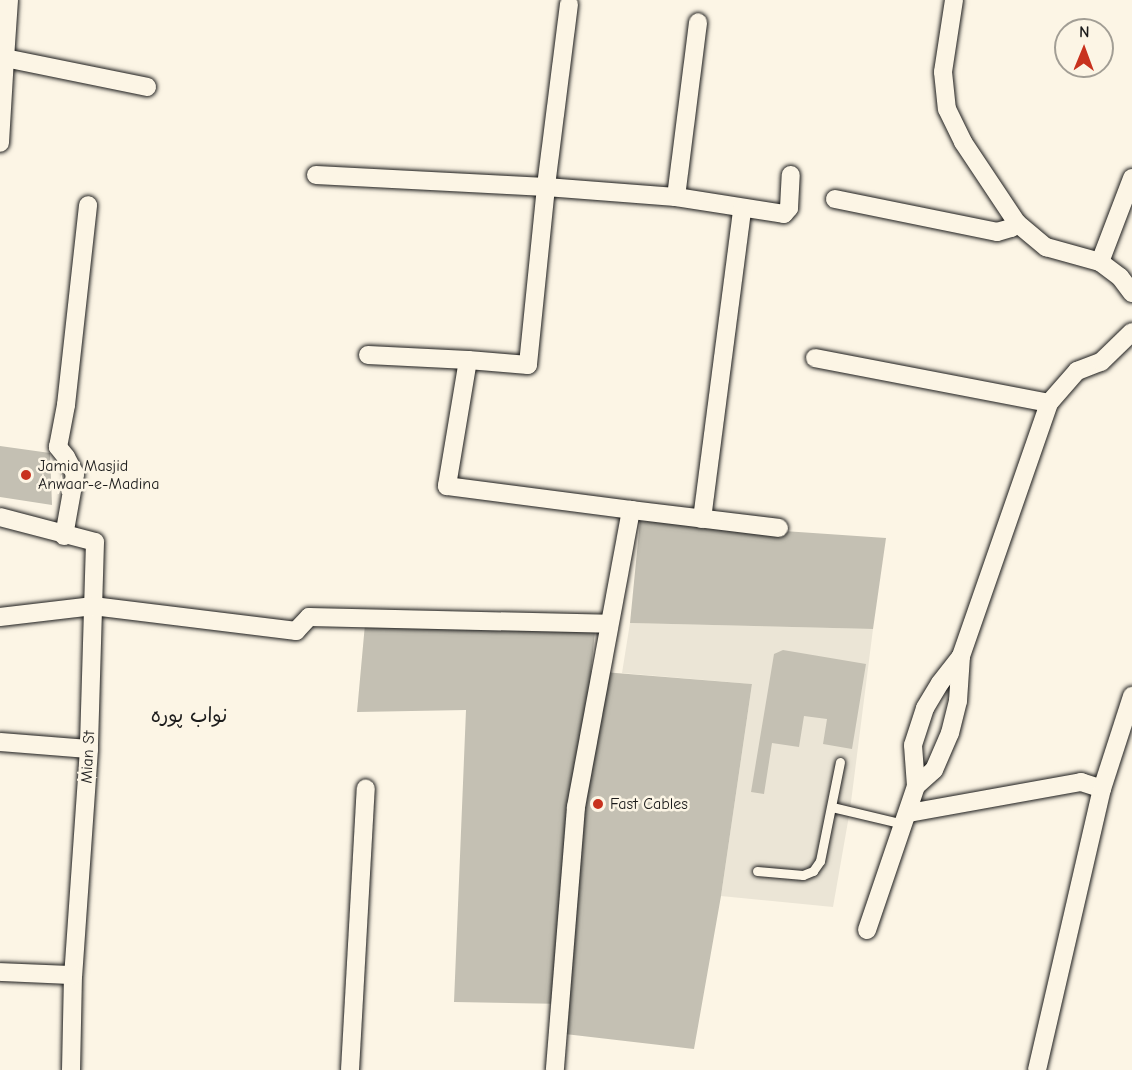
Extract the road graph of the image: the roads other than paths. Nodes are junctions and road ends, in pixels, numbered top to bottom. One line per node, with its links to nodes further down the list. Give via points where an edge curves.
1 (9, 0): 5 (street)
2 (954, 0): 16 (street, via 943,72 947,109 963,142)
3 (569, 4): 11 (street)
4 (698, 22): 12 (street)
5 (2, 58): 6 (street); 7 (street)
6 (147, 87)
7 (0, 143)
8 (316, 175): 11 (street)
9 (791, 175): 15 (street, via 789,208 784,214)
10 (1132, 178): 17 (street)
11 (546, 187): 12 (street); 22 (street, via 528,365)
12 (676, 197): 15 (street)
13 (834, 199): 16 (street, via 997,232)
14 (88, 205): 28 (street, via 58,447 75,474)
15 (742, 209): 26 (street)
16 (1017, 223): 17 (street, via 1046,248)
17 (1100, 262): 18 (street, via 1120,277)
18 (1132, 293)
19 (1132, 332): 23 (street, via 1101,362 1077,371)
20 (368, 355): 22 (street)
21 (814, 358): 23 (street)
22 (468, 360): 24 (street, via 447,486)
23 (1049, 403): 32 (street)
24 (631, 510): 26 (street); 31 (street)
25 (0, 517): 28 (street, Mian St)
26 (702, 519): 27 (street)
27 (779, 528)
28 (64, 536): 29 (street, Mian St, via 95,543)
29 (93, 606): 30 (street); 31 (street, via 296,631 309,617); 35 (street, Mian St)
30 (0, 617)
31 (609, 624): 48 (street, via 576,807)
32 (961, 656): 37 (street, via 958,701 950,733 933,770); 37 (street, via 925,708 913,745)
33 (1132, 696): 39 (street)
34 (0, 742): 35 (street)
35 (89, 749): 45 (street, Mian St)
36 (840, 762): 40 (lane)
37 (916, 786): 41 (street)
38 (366, 788): 47 (street)
39 (1102, 789): 41 (street, via 1081,782); 49 (street)
40 (832, 807): 41 (lane); 42 (lane, via 820,861 813,871 792,875)
41 (906, 818): 43 (street)
42 (757, 871)
43 (867, 930)
44 (0, 972): 45 (street)
45 (73, 975): 46 (street, Mian St)
46 (71, 1070)
47 (350, 1070)
48 (555, 1070)
49 (1036, 1070)

